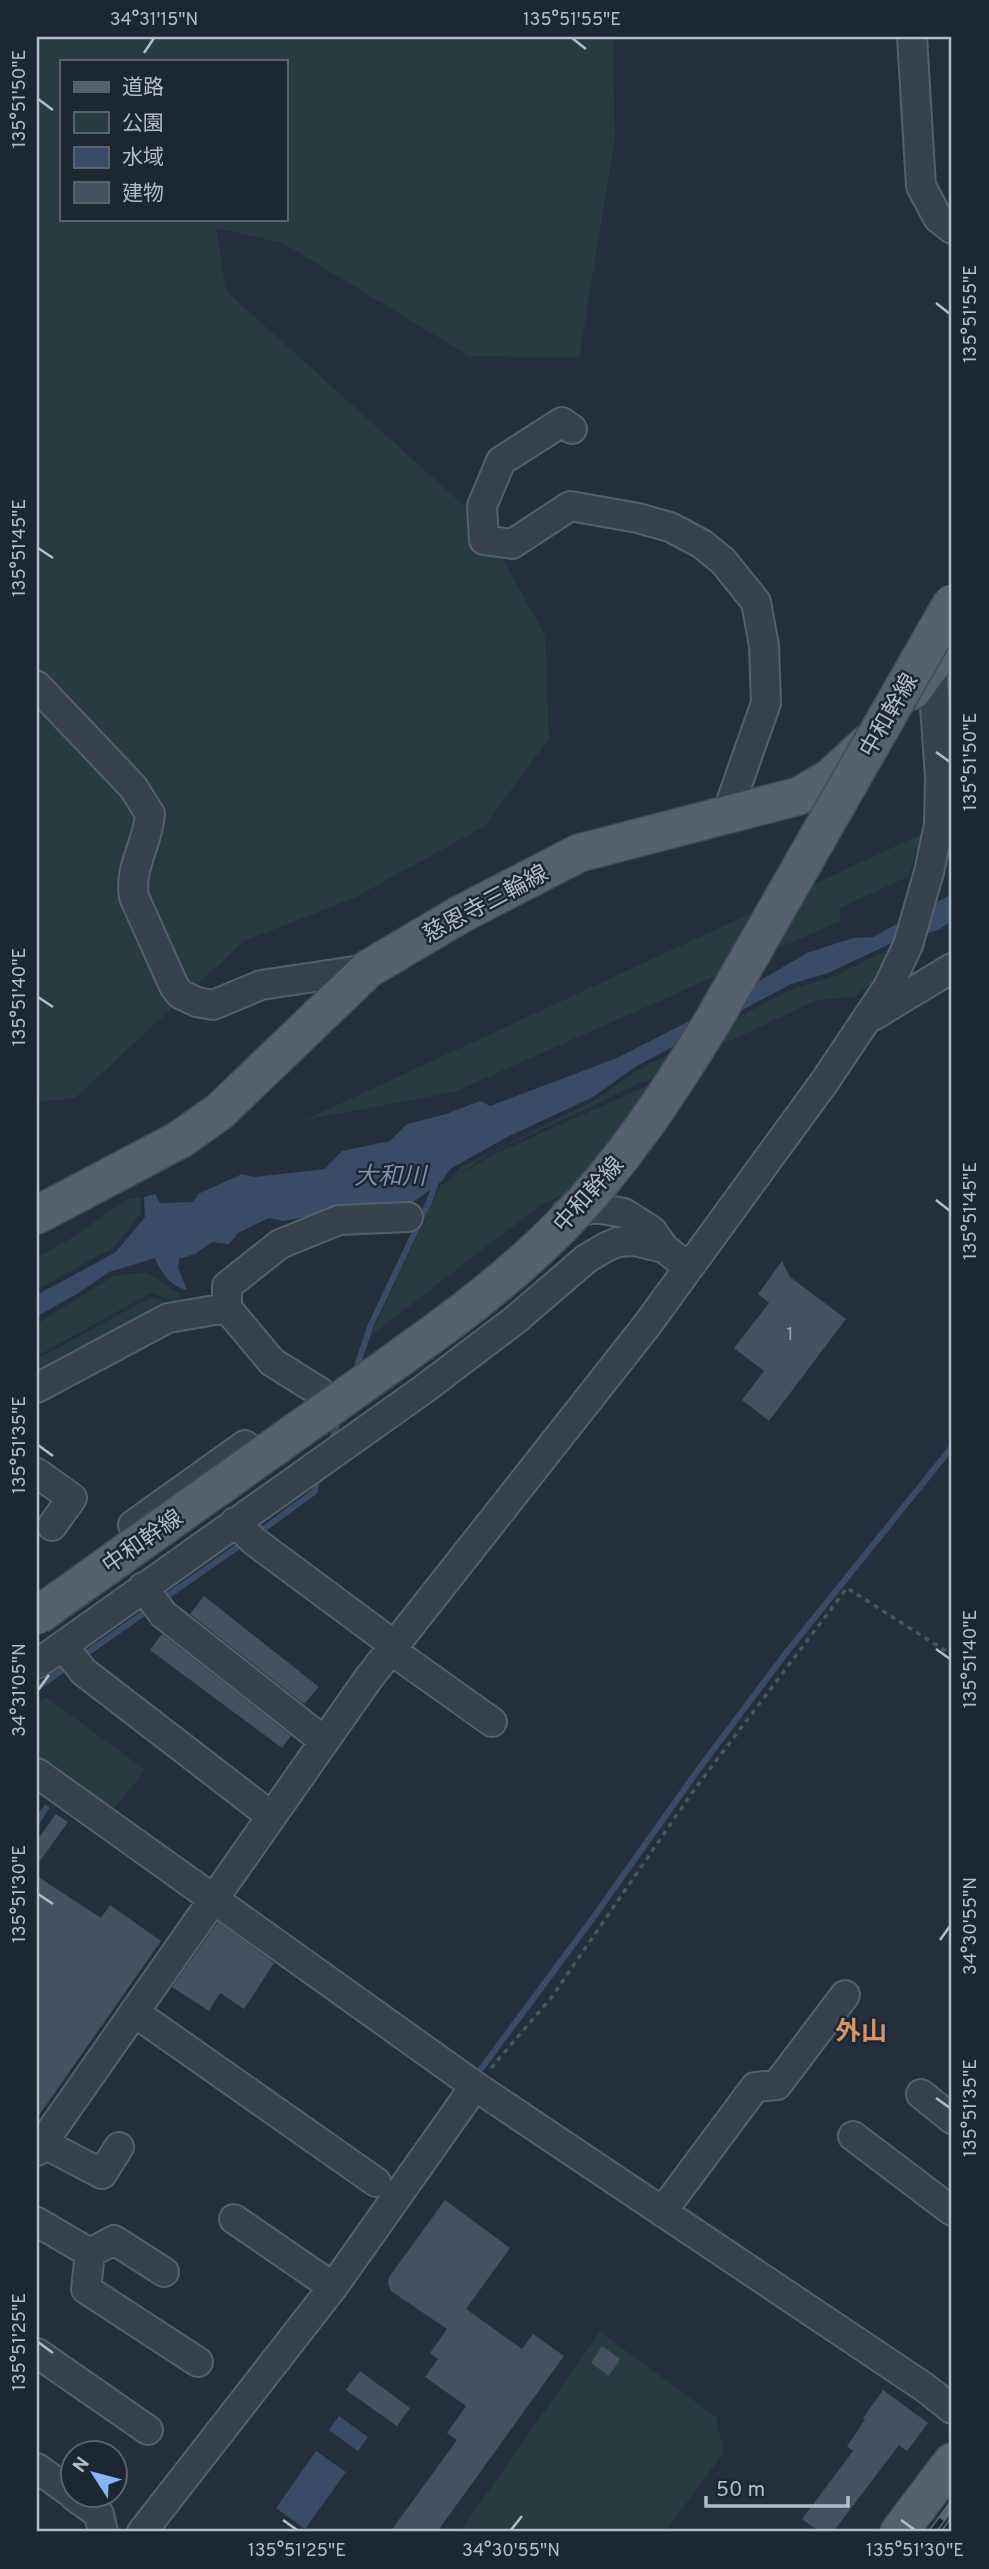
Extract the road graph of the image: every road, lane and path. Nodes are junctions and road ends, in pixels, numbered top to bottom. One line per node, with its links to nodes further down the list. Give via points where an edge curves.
1 (912, 37): 2 (street, via 921,186 937,218)
2 (952, 229)
3 (572, 429): 8 (street, via 562,422 500,461 482,506 484,540 512,544 570,506 670,527 723,561 756,602 764,646 766,704)
4 (952, 593): 6 (street)
5 (952, 603): 25 (main road, 中和幹線, bridge, via 678,1077 600,1184 513,1270 442,1327)
6 (945, 652): 8 (main road, 慈恩寺三輪線, via 902,706 830,778 799,796); 9 (street, via 940,777); 26 (main road, 中和幹線, via 700,1085 628,1187 528,1287 458,1343)
7 (37, 686): 11 (street, via 134,787 147,807 149,827 134,866 134,897 180,994 213,1004 261,985)
8 (726, 816): 11 (main road, 慈恩寺三輪線, via 579,853)
9 (945, 820): 12 (street, via 908,944)
10 (952, 968): 12 (street)
11 (368, 969): 13 (main road, 慈恩寺三輪線, via 219,1112 178,1140)
12 (867, 1019): 16 (street)
13 (37, 1215)
14 (408, 1217): 17 (street, via 339,1220 280,1244 227,1286)
15 (664, 1248): 16 (street); 19 (street, via 652,1231 624,1213 595,1208 546,1219 479,1278); 21 (street, via 618,1242 586,1259 425,1388)
16 (688, 1267): 27 (street)
17 (227, 1308): 18 (street, via 169,1318); 19 (street, via 272,1362)
18 (37, 1388)
19 (320, 1392): 24 (street)
20 (37, 1473): 22 (street, via 72,1498)
21 (235, 1522): 23 (street); 27 (street)
22 (52, 1526)
23 (143, 1587): 26 (street); 31 (street, via 163,1614)
24 (37, 1595)
25 (37, 1616)
26 (50, 1644): 29 (street); 33 (street)
27 (392, 1648): 30 (street); 31 (street)
28 (952, 1655): 37 (path, via 847,1588 702,1780 551,1998)
29 (37, 1664)
30 (492, 1722)
31 (324, 1741): 33 (street)
32 (37, 1773): 34 (street)
33 (271, 1815): 34 (street)
34 (212, 1898): 36 (street); 37 (street)
35 (845, 1996): 45 (street, via 777,2085 755,2087)
36 (134, 2012): 41 (street); 43 (street)
37 (473, 2085): 45 (street); 50 (street)
38 (921, 2094): 39 (street)
39 (952, 2119)
40 (853, 2137): 44 (street)
41 (40, 2147): 42 (street, via 102,2174)
42 (119, 2147)
43 (376, 2182)
44 (952, 2211)
45 (662, 2212): 53 (street)
46 (234, 2219): 50 (street)
47 (37, 2222): 48 (street)
48 (90, 2253): 49 (street, via 114,2241); 52 (street, via 86,2289)
49 (164, 2272)
50 (326, 2282): 60 (street)
51 (37, 2353): 54 (street)
52 (198, 2362)
53 (952, 2409)
54 (148, 2430)
55 (952, 2462): 61 (main road)
56 (37, 2468): 57 (street)
57 (60, 2485)
58 (94, 2510): 59 (street)
59 (103, 2532)
60 (142, 2532)
61 (900, 2532)

